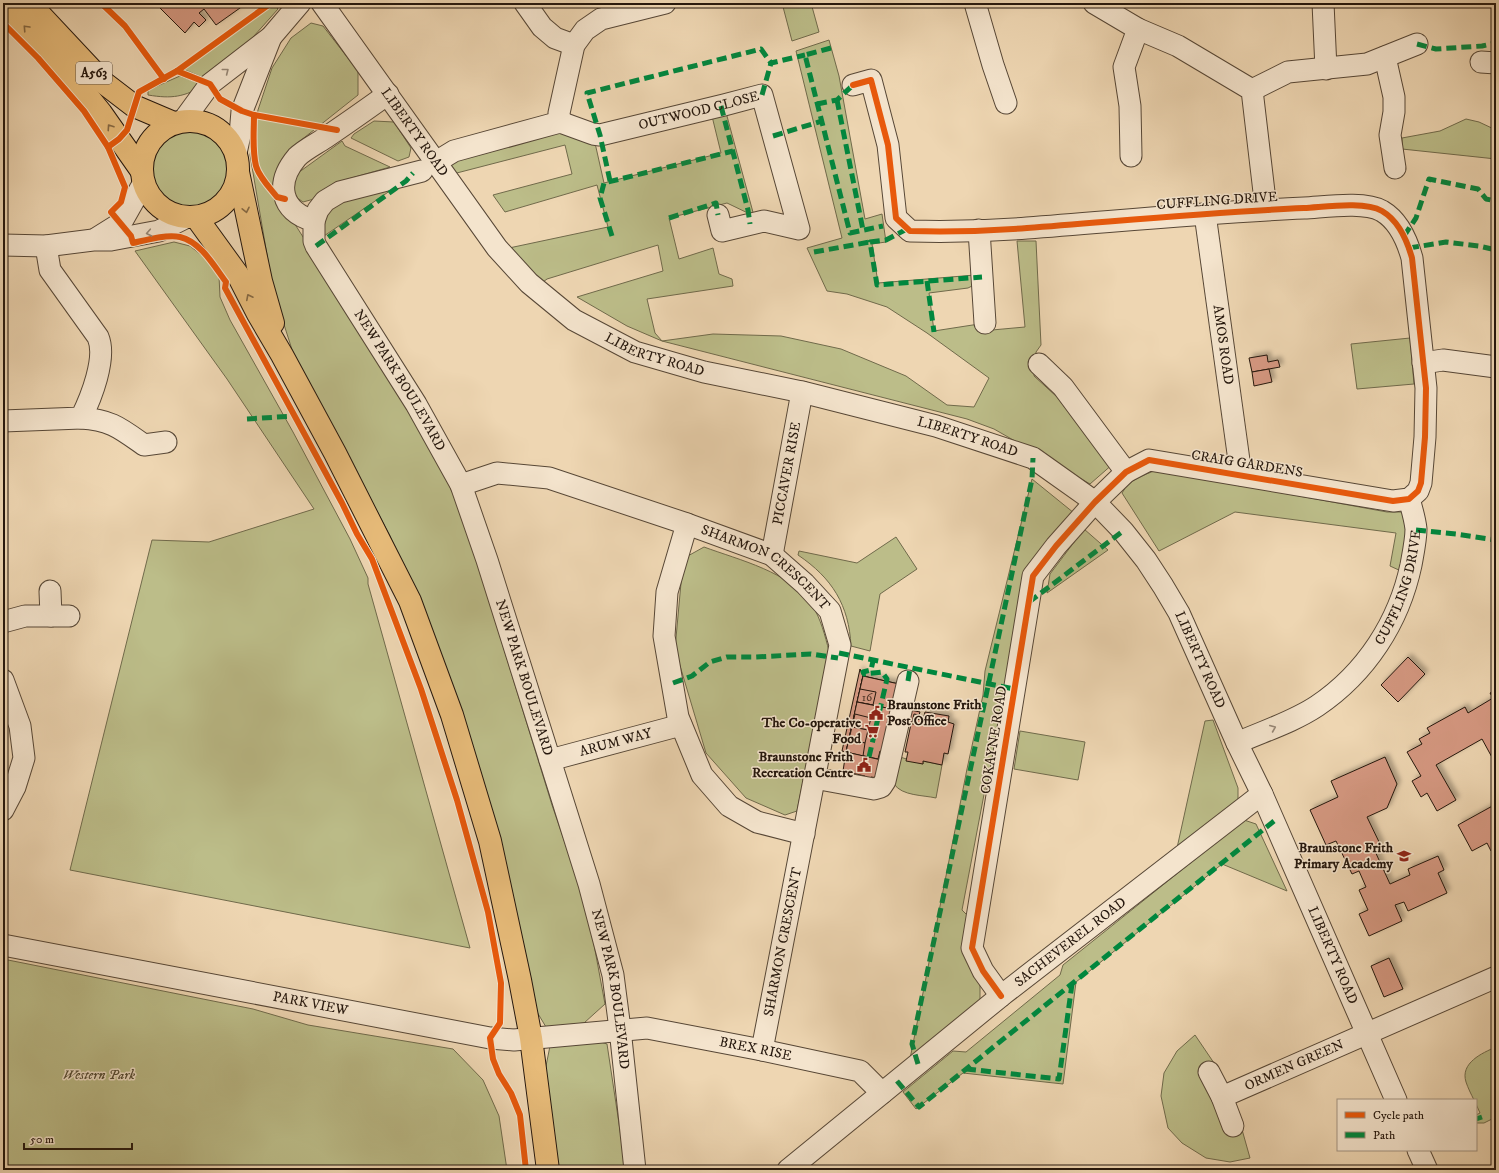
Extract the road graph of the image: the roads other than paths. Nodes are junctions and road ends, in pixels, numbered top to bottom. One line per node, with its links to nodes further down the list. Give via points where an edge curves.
1 (3, 3): 26 (highway, A563, one-way to 1, via 101,112)
2 (29, 3): 20 (highway, A563, via 104,83 134,106)
3 (300, 3): 11 (street)
4 (322, 3): 18 (street, LIBERTY ROAD)
5 (525, 3): 13 (street, via 542,27 555,38)
6 (665, 3): 13 (street, via 601,19 586,30)
7 (975, 3): 19 (street)
8 (1094, 3): 10 (street)
9 (1323, 3): 15 (street)
10 (1138, 29): 17 (street, via 1178,46); 22 (street, via 1124,67 1130,106)
11 (271, 37): 20 (street, one-way to 11, via 210,84); 23 (street, via 242,111)
12 (1417, 44): 14 (street)
13 (574, 45): 21 (street, via 559,113)
14 (1385, 57): 15 (street, via 1367,64); 25 (street, via 1394,97 1390,135)
15 (1326, 69): 17 (street, via 1288,72)
16 (862, 83): 32 (street, CUFFLING DRIVE, via 888,145 896,218 910,231)
17 (1252, 90): 27 (street)
18 (388, 94): 24 (street, LIBERTY ROAD); 31 (street, via 298,156 285,176 285,199 294,212)
19 (1006, 103)
20 (178, 122): 23 (highway, via 196,121 221,132 230,141); 26 (highway, via 160,130 150,141 143,155)
21 (560, 122): 24 (street, via 454,151); 29 (street, OUTWOOD CLOSE, via 600,135 762,95 799,229 764,221 722,231)
22 (1131, 156)
23 (237, 162): 30 (highway, via 236,185 230,197 210,214); 37 (highway, one-way to 37, via 261,280)
24 (429, 167): 31 (street, NEW PARK BOULEVARD, via 340,192 325,201 318,210); 41 (street, LIBERTY ROAD, via 529,283 574,320 635,352 658,360)
25 (1395, 168)
26 (142, 177): 30 (highway, via 149,196 159,207 171,214); 33 (street, via 121,223)
27 (1266, 209): 28 (street, CUFFLING DRIVE); 38 (street, CUFFLING DRIVE, via 1363,205 1382,211 1396,223 1406,239 1412,258)
28 (1205, 214): 32 (street, CUFFLING DRIVE); 46 (street, AMOS ROAD)
29 (718, 215)
30 (191, 217): 33 (street, one-way to 33, via 159,231 112,240); 37 (highway, one-way to 30, via 238,275)
31 (314, 222): 47 (street, NEW PARK BOULEVARD, via 316,246 416,404)
32 (979, 230): 36 (street)
33 (93, 240): 35 (street)
34 (3, 245): 35 (street)
35 (46, 246): 42 (street, via 50,270 101,344 99,366 89,403)
36 (985, 323)
37 (282, 355): 68 (highway, via 410,601 452,715 490,841)
38 (1423, 363): 40 (street, via 1443,360); 48 (street, CUFFLING DRIVE, via 1425,395 1421,483 1418,491)
39 (1039, 364): 45 (street, via 1062,387)
40 (1496, 367)
41 (802, 392): 49 (street, LIBERTY ROAD, via 936,426 1033,458); 51 (street, PICCAVER RISE)
42 (81, 418): 43 (street); 44 (street, via 98,419 115,425 144,444)
43 (3, 421)
44 (166, 442)
45 (1126, 472): 46 (street, CRAIG GARDENS, via 1149,460); 49 (street, CRAIG GARDENS)
46 (1241, 475): 48 (street, CRAIG GARDENS, via 1393,501)
47 (461, 485): 50 (street, SHARMON CRESCENT, via 497,473 549,478); 58 (street, NEW PARK BOULEVARD)
48 (1409, 499): 57 (street, CUFFLING DRIVE, one-way to 48, via 1317,706 1349,679 1378,645 1391,624 1410,572 1416,530)
49 (1095, 502): 57 (street, LIBERTY ROAD, via 1123,531 1164,586 1179,613); 65 (street, COKAYNE ROAD, via 1033,576 972,948 983,971)
50 (687, 524): 51 (street, SHARMON CRESCENT); 56 (street, SHARMON CRESCENT, via 667,592 664,636)
51 (772, 555): 59 (street, SHARMON CRESCENT, via 805,584 830,611 840,645)
52 (50, 591): 53 (street, via 60,616 25,616)
53 (3, 622)
54 (3, 680): 61 (street, via 20,726 24,758 16,787)
55 (908, 681): 59 (street, via 883,784 874,789)
56 (681, 725): 58 (street, ARUM WAY); 62 (street, SHARMON CRESCENT, via 702,775 729,806 757,822)
57 (1238, 743): 60 (street, LIBERTY ROAD)
58 (550, 760): 66 (street, NEW PARK BOULEVARD, via 589,884 613,975)
59 (814, 778): 62 (street, SHARMON CRESCENT)
60 (1262, 794): 65 (street, SACHEVEREL ROAD); 67 (street, LIBERTY ROAD)
61 (3, 810)
62 (804, 834): 69 (street, SHARMON CRESCENT)
63 (3, 945): 68 (street, PARK VIEW, via 490,1038)
64 (1496, 977): 67 (street, ORMEN GREEN)
65 (1001, 996): 71 (street, SACHEVEREL ROAD)
66 (620, 1029): 68 (street, PARK VIEW); 69 (street, BREX RISE, via 647,1028); 77 (street, NEW PARK BOULEVARD)
67 (1367, 1033): 72 (street, ORMEN GREEN); 73 (street, LIBERTY ROAD)
68 (531, 1038): 76 (highway)
69 (762, 1050): 71 (street, BREX RISE, via 860,1071)
70 (1209, 1072): 72 (street)
71 (882, 1093): 78 (street, SACHEVEREL ROAD)
72 (1222, 1097): 74 (street)
73 (1396, 1099)
74 (1233, 1126)
75 (1418, 1151): 79 (street)
76 (548, 1170)
77 (635, 1170)
78 (788, 1170)
79 (1427, 1170)

